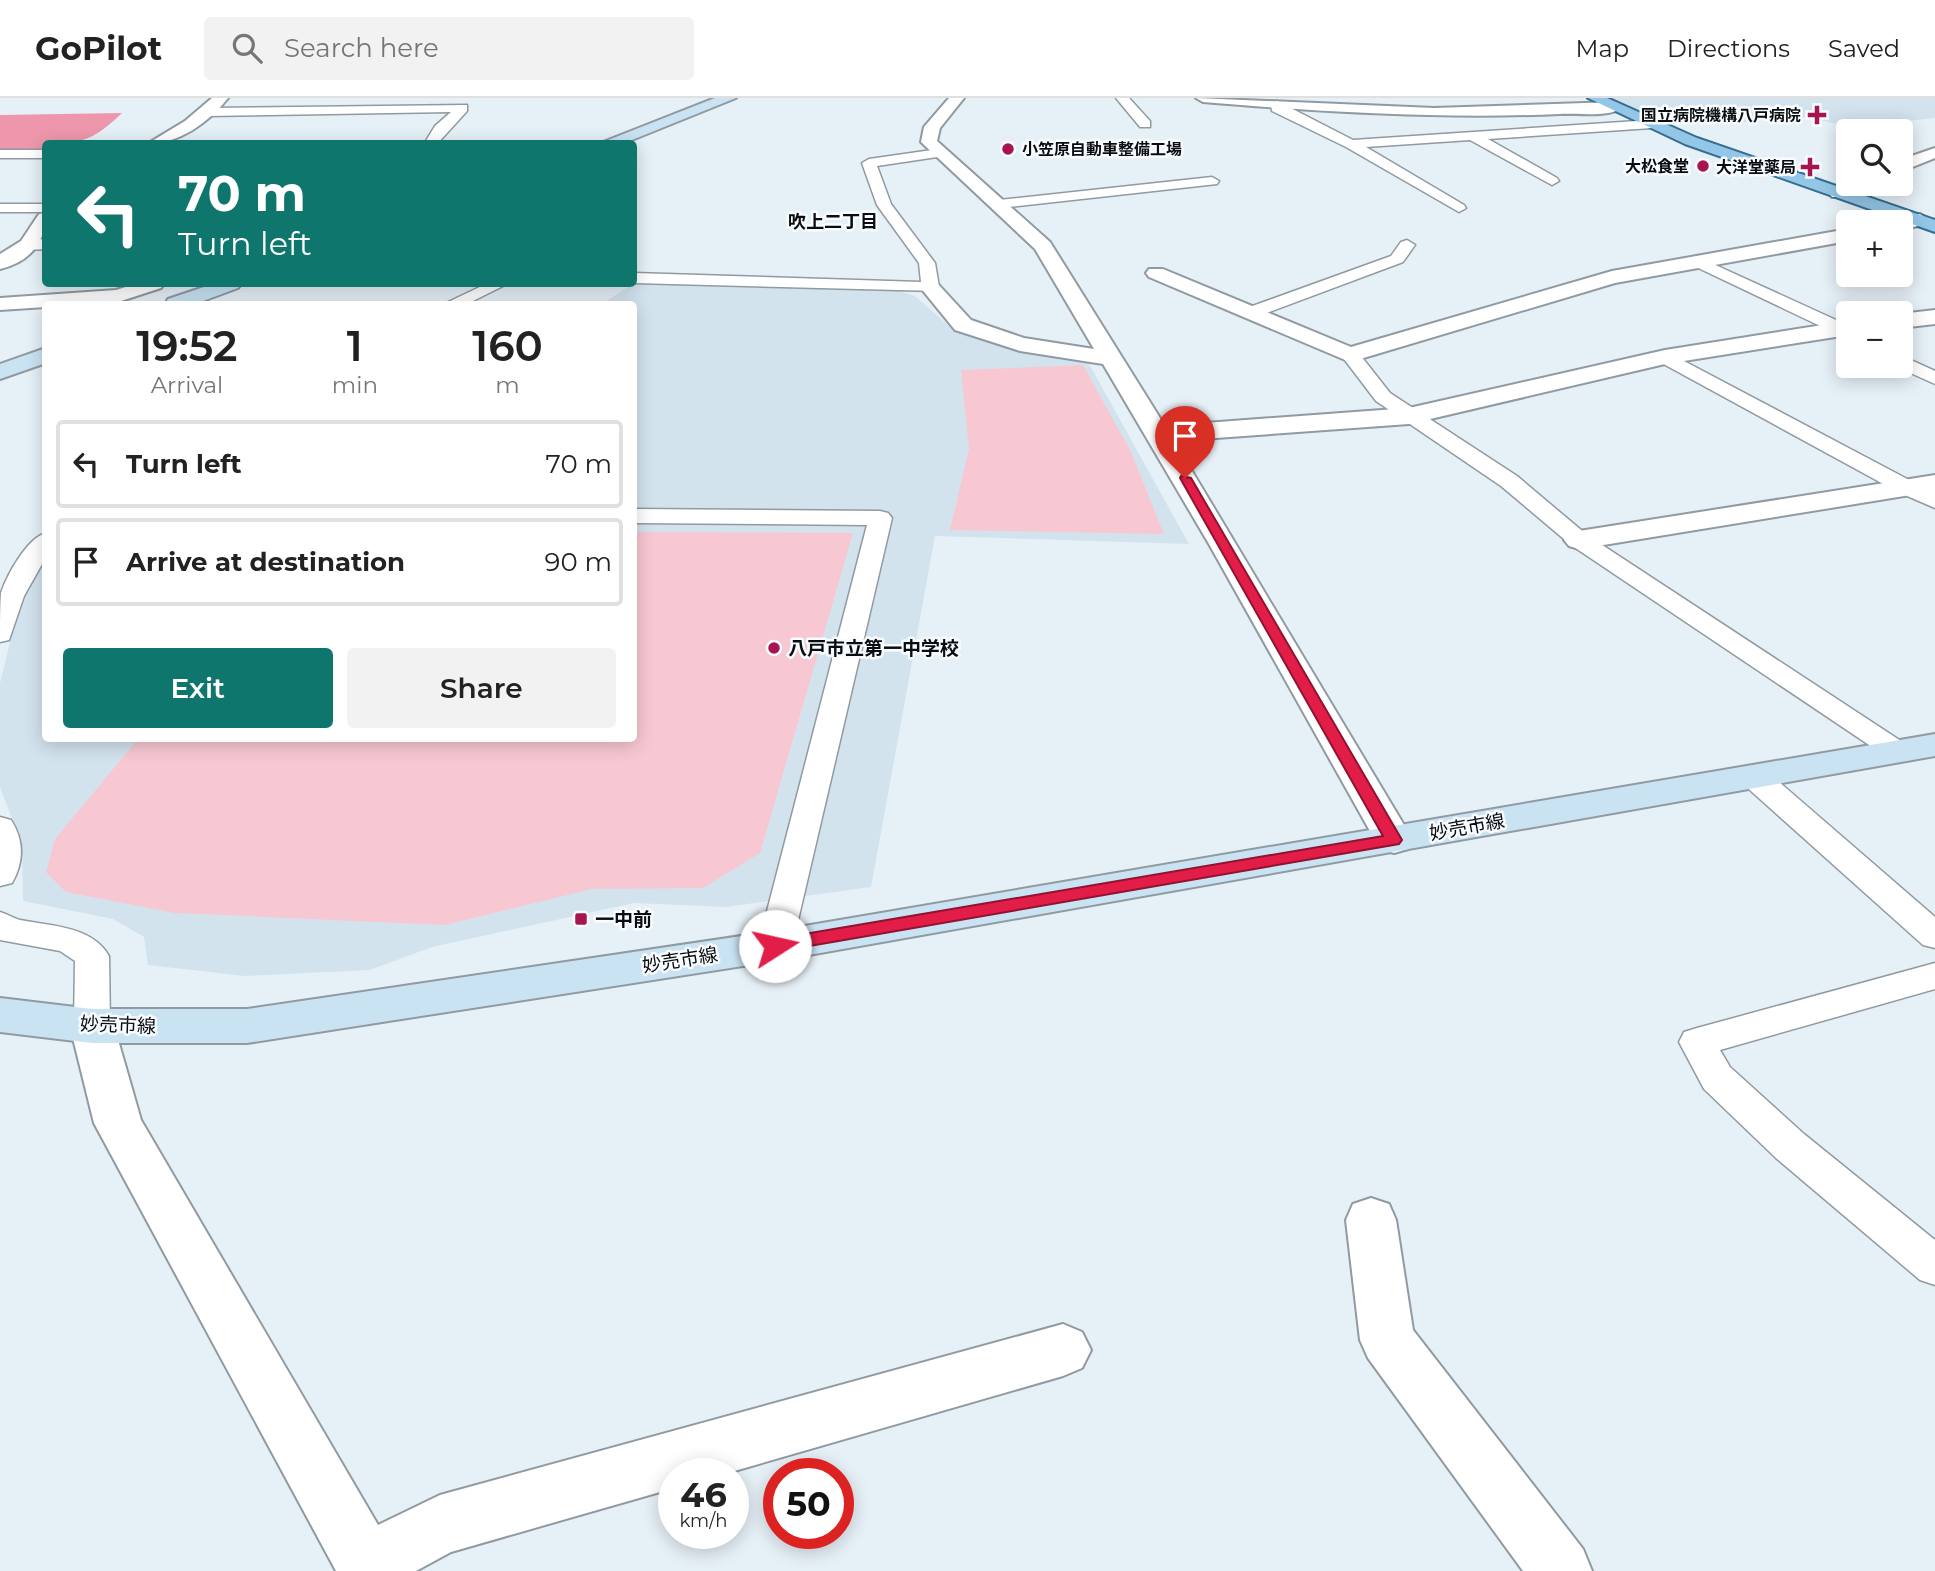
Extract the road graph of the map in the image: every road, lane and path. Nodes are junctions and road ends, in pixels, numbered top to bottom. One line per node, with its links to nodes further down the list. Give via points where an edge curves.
1 (221, 98): 10 (street)
2 (729, 98): 18 (main road)
3 (957, 98): 20 (street, via 928,135)
4 (1122, 98): 12 (lane)
5 (1203, 98): 7 (street)
6 (1595, 98): 9 (main road)
7 (1252, 100): 8 (street)
8 (1277, 105): 11 (street); 19 (lane)
9 (1615, 107): 11 (street); 13 (main road)
10 (206, 112): 16 (street); 17 (lane, via 463,108)
11 (1415, 113): 15 (lane)
12 (1145, 124)
13 (1652, 124): 14 (lane); 27 (main road)
14 (1473, 136): 15 (lane); 26 (lane)
15 (1457, 137): 19 (lane)
16 (161, 140)
17 (433, 140)
18 (617, 140)
19 (1351, 144): 32 (lane)
20 (939, 153): 29 (street); 44 (lane, via 869,163 884,205 927,263)
21 (1935, 153): 24 (street)
22 (0, 154): 23 (lane)
23 (42, 154)
24 (1913, 159)
25 (1212, 181): 29 (lane)
26 (1552, 181)
27 (1836, 192)
28 (1847, 196): 33 (main road)
29 (999, 204): 58 (street, via 1043,246)
30 (0, 208): 31 (lane)
31 (42, 208)
32 (1459, 208)
33 (1927, 223)
34 (1836, 237): 38 (street)
35 (37, 244): 37 (street)
36 (1407, 246): 50 (lane, via 1397,259)
37 (0, 263)
38 (1700, 263): 53 (lane); 55 (street, via 1612,277)
39 (1156, 273): 50 (street)
40 (637, 278): 44 (lane)
41 (146, 287): 46 (street, via 118,296)
42 (223, 287): 47 (main road)
43 (492, 287): 48 (lane)
44 (930, 287): 58 (street, via 963,325 1020,344)
45 (42, 301): 49 (street)
46 (44, 301)
47 (184, 301)
48 (460, 301)
49 (0, 304)
50 (1250, 313): 55 (street)
51 (1935, 317): 52 (street)
52 (1913, 320)
53 (1836, 328)
54 (1836, 332): 57 (street)
55 (1350, 355): 62 (lane, via 1383,397)
56 (42, 356): 60 (main road)
57 (1665, 357): 62 (street); 64 (lane)
58 (1113, 359): 63 (street)
59 (1913, 367): 61 (lane)
60 (0, 372)
61 (1935, 377)
62 (1409, 416): 63 (street); 66 (lane, via 1509,481)
63 (1159, 435): 72 (street)
64 (1922, 490): 66 (street)
65 (637, 516): 76 (lane, via 880,517)
66 (1580, 540): 69 (lane, via 1751,657)
67 (42, 545): 68 (lane, via 5,610)
68 (0, 634)
69 (1916, 748): 70 (main road, 妙売市線)
70 (1753, 776): 72 (main road, 妙売市線); 75 (lane)
71 (0, 827): 73 (lane, via 6,845)
72 (1394, 840): 76 (main road, 妙売市線)
73 (0, 875)
74 (0, 924): 79 (lane, via 5,929 70,941 92,956)
75 (1935, 936)
76 (775, 946): 79 (main road, 妙売市線, via 247,1026)
77 (1935, 976): 81 (lane, via 1697,1042 1717,1078 1790,1146)
78 (0, 1014): 79 (main road, 妙売市線)
79 (92, 1026): 83 (street, via 118,1123)
80 (1371, 1220): 84 (street, via 1387,1340)
81 (1935, 1266)
82 (1063, 1350): 83 (street, via 440,1525)
83 (368, 1567)
84 (1561, 1571)

